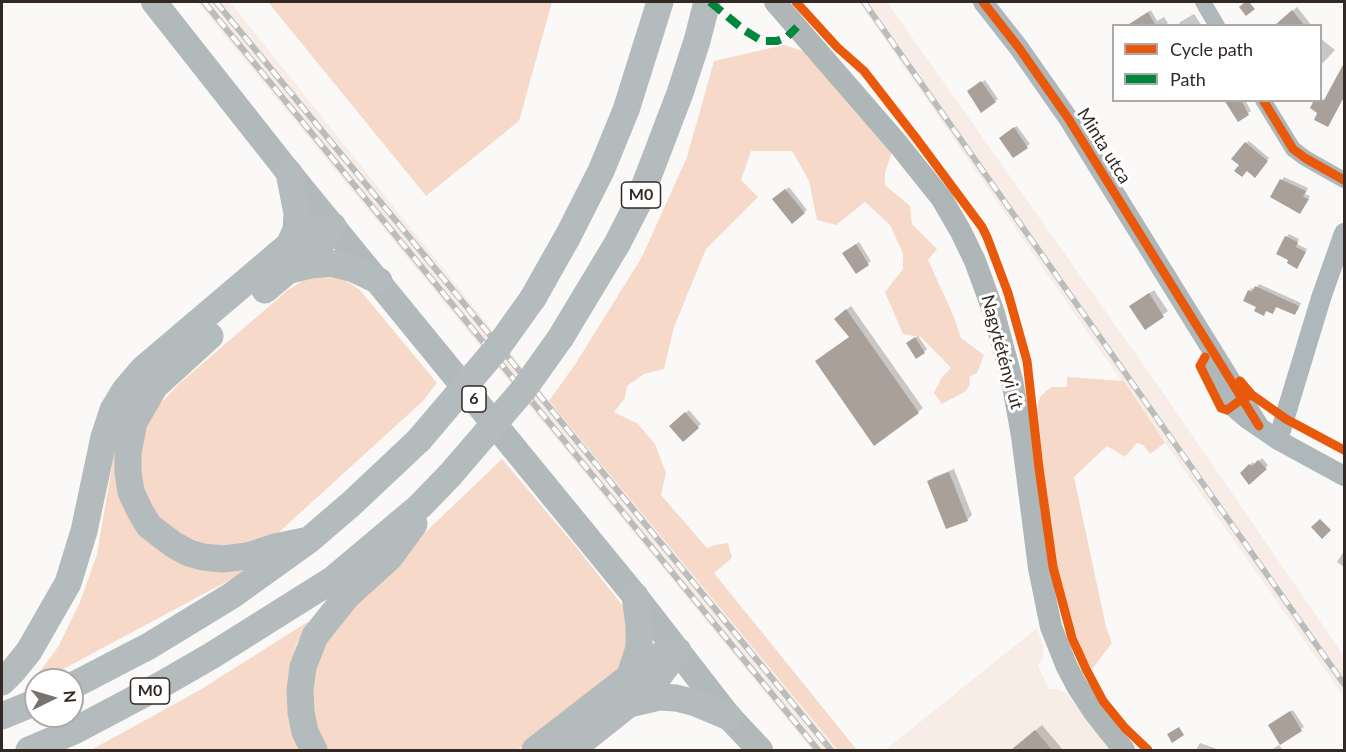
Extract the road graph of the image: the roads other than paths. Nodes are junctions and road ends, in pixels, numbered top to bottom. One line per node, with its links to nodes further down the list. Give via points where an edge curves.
1 (154, 2): 9 (main road, 6)
2 (660, 2): 19 (highway, M0, bridge, via 626,110 601,171 533,298 492,355 419,440)
3 (707, 2): 17 (highway, M0, bridge, via 667,130 617,244 561,337 524,389)
4 (775, 2): 35 (main road, Nagytétényi út, via 942,199 975,261 1012,380 1051,627 1077,686)
5 (983, 2): 16 (street, Minta utca, via 1068,118 1188,314 1224,395 1245,418)
6 (1203, 2): 7 (street)
7 (1216, 24)
8 (1264, 102): 10 (street, via 1293,149)
9 (289, 173): 11 (main road, 6); 13 (highway, via 297,213)
10 (1344, 180)
11 (333, 226): 13 (highway, via 314,230); 14 (highway, via 323,241); 15 (main road, 6)
12 (1344, 233): 16 (street)
13 (290, 245): 24 (highway, via 152,361 125,390 104,436 84,531 68,584 29,651)
14 (287, 272): 15 (highway, via 331,263); 19 (highway, via 155,386 134,423 128,472 131,492 149,526 189,553 223,559)
15 (379, 281): 20 (main road, 6)
16 (1278, 440): 18 (street)
17 (450, 475): 29 (highway, M0, via 420,506 332,580 159,686); 30 (highway, via 390,557 347,596 315,636 303,667 300,690 305,732)
18 (1344, 476)
19 (309, 540): 23 (highway, M0, via 231,596)
20 (635, 596): 21 (main road, 6); 22 (highway, via 639,648)
21 (678, 651): 22 (highway, via 655,657); 25 (highway, via 655,681); 28 (main road, 6)
22 (630, 675): 31 (highway)
23 (84, 680)
24 (2, 682)
25 (629, 704): 28 (highway, via 676,698); 32 (highway)
26 (24, 707): 27 (highway)
27 (2, 716)
28 (735, 723): 33 (main road, 6); 34 (main road, 6)
29 (29, 750)
30 (314, 750)
31 (535, 750)
32 (572, 750)
33 (755, 750)
34 (760, 750)
35 (1124, 750)

